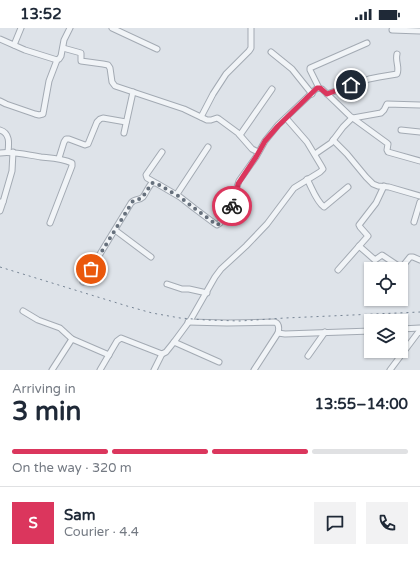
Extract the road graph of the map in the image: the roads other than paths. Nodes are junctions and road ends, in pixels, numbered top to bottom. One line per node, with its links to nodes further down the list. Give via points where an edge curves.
1 (21, 28): 9 (street)
2 (70, 28): 10 (street)
3 (113, 28): 11 (street)
4 (251, 28): 22 (street, via 250,50 226,74)
5 (392, 30): 6 (street)
6 (420, 31)
7 (0, 39): 9 (street)
8 (367, 43): 15 (street, via 310,68)
9 (14, 45): 14 (street)
10 (62, 48): 14 (street); 17 (street, via 81,53 82,61 108,66 113,84)
11 (157, 49)
12 (271, 52): 18 (street, via 292,69)
13 (397, 54): 19 (street, via 397,74 379,76)
14 (57, 60): 20 (street, via 49,81 42,115)
15 (318, 88): 18 (street); 19 (street)
16 (272, 89): 30 (street)
17 (133, 92): 22 (street); 25 (street)
18 (312, 94): 23 (street)
19 (327, 94): 24 (street)
20 (0, 101)
21 (420, 105): 24 (street, via 387,104 383,112)
22 (201, 117): 30 (street, via 209,120 217,118)
23 (286, 118): 35 (street, via 271,133); 37 (street)
24 (353, 118): 31 (street); 39 (street, via 388,143 388,152)
25 (126, 122): 29 (street); 38 (street, via 100,119 88,144 66,139)
26 (0, 130): 33 (street, via 7,135)
27 (401, 130): 28 (street)
28 (420, 132)
29 (124, 133)
30 (240, 135): 35 (street)
31 (333, 140): 37 (street); 43 (street, via 373,184)
32 (208, 147): 44 (street)
33 (11, 152): 36 (street); 38 (street); 46 (street, via 12,171)
34 (162, 152): 41 (street, via 146,175)
35 (258, 152): 44 (street, via 238,184 234,202 217,225)
36 (0, 153)
37 (315, 154): 40 (street, via 323,169)
38 (59, 158): 51 (street, via 73,164)
39 (420, 161)
40 (307, 179): 42 (street, via 324,207); 59 (street, via 294,188 267,224 221,269)
41 (154, 182): 44 (street); 52 (street, via 142,198 133,201)
42 (348, 186)
43 (384, 186): 45 (street); 53 (street, via 375,206 360,224 368,236)
44 (177, 194)
45 (420, 196)
46 (2, 202): 48 (street)
47 (420, 202): 49 (street)
48 (0, 211)
49 (419, 213): 50 (street)
50 (414, 222)
51 (50, 223)
52 (115, 230): 54 (street); 57 (street)
53 (359, 246): 55 (street, via 376,260 382,256 400,267 410,257); 56 (street)
54 (151, 257)
55 (420, 260)
56 (338, 270)
57 (83, 282)
58 (167, 284): 59 (street)
59 (207, 292): 61 (street)
60 (23, 311): 67 (street, via 60,328)
61 (188, 322): 66 (street, via 275,322 279,325); 68 (street)
62 (408, 329): 63 (street)
63 (420, 329): 77 (street)
64 (364, 330): 65 (street)
65 (325, 332): 66 (street); 71 (street)
66 (278, 333): 76 (street)
67 (72, 339): 70 (street); 73 (street)
68 (174, 342): 69 (street); 72 (street)
69 (162, 354): 70 (street, via 121,338); 75 (street)
70 (109, 356): 74 (street)
71 (308, 356)
72 (219, 362)
73 (52, 370)
74 (100, 370)
75 (154, 370)
76 (254, 370)
77 (390, 370)

